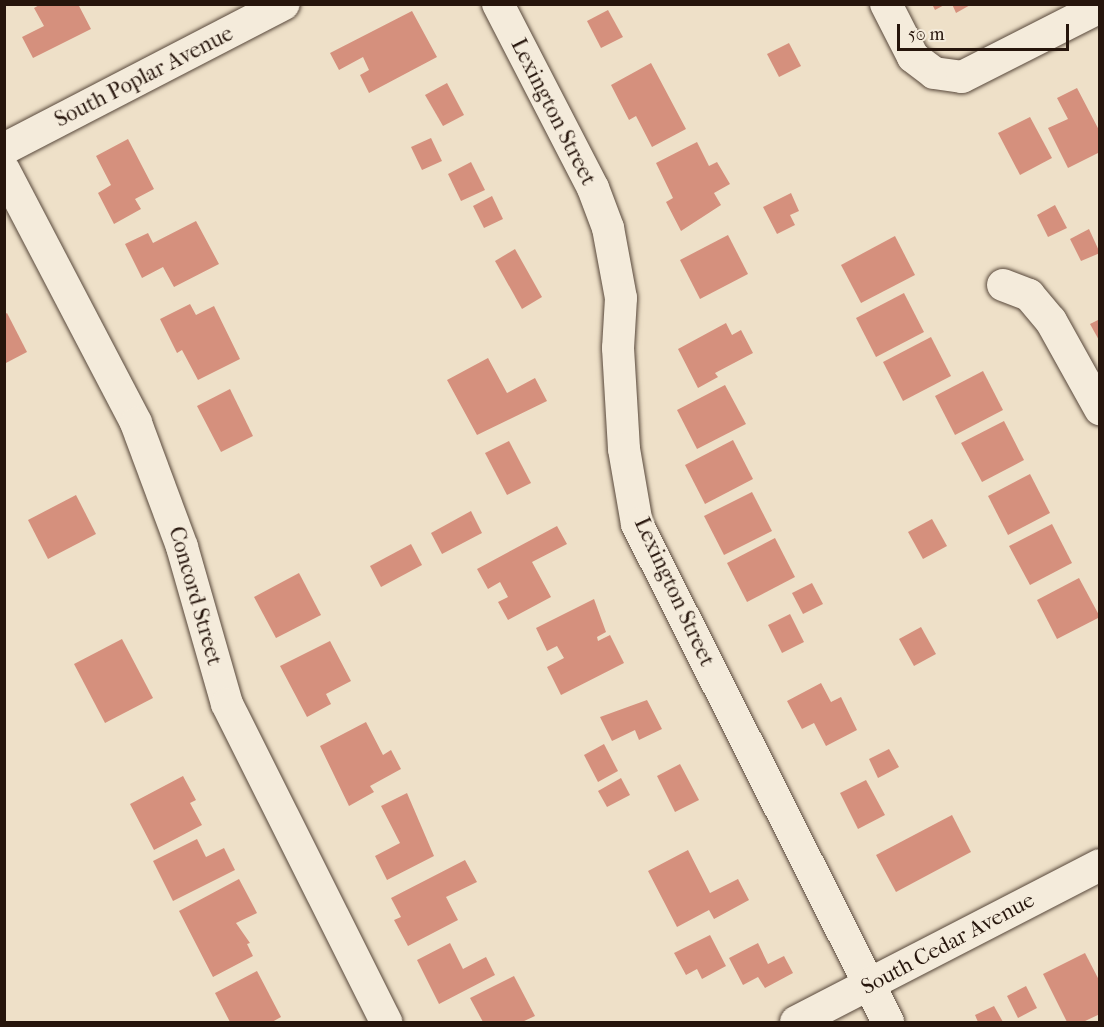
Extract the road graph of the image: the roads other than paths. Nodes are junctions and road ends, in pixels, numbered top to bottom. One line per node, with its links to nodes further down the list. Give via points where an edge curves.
1 (285, 4): 5 (street, South Poplar Avenue)
2 (498, 4): 10 (street, Lexington Street, via 593,188 608,228 621,298 618,348 624,449 637,524)
3 (886, 4): 4 (street, via 913,57 934,73 962,77)
4 (1100, 7)
5 (4, 149)
6 (4, 170): 11 (street, Concord Street, via 136,423 182,547 227,704)
7 (1003, 285): 8 (street, via 1029,295 1051,321)
8 (1100, 409)
9 (1100, 865): 10 (street, South Cedar Avenue)
10 (868, 986): 12 (street, South Cedar Avenue); 13 (street, Lexington Street)
11 (386, 1023)
12 (796, 1023)
13 (888, 1023)

